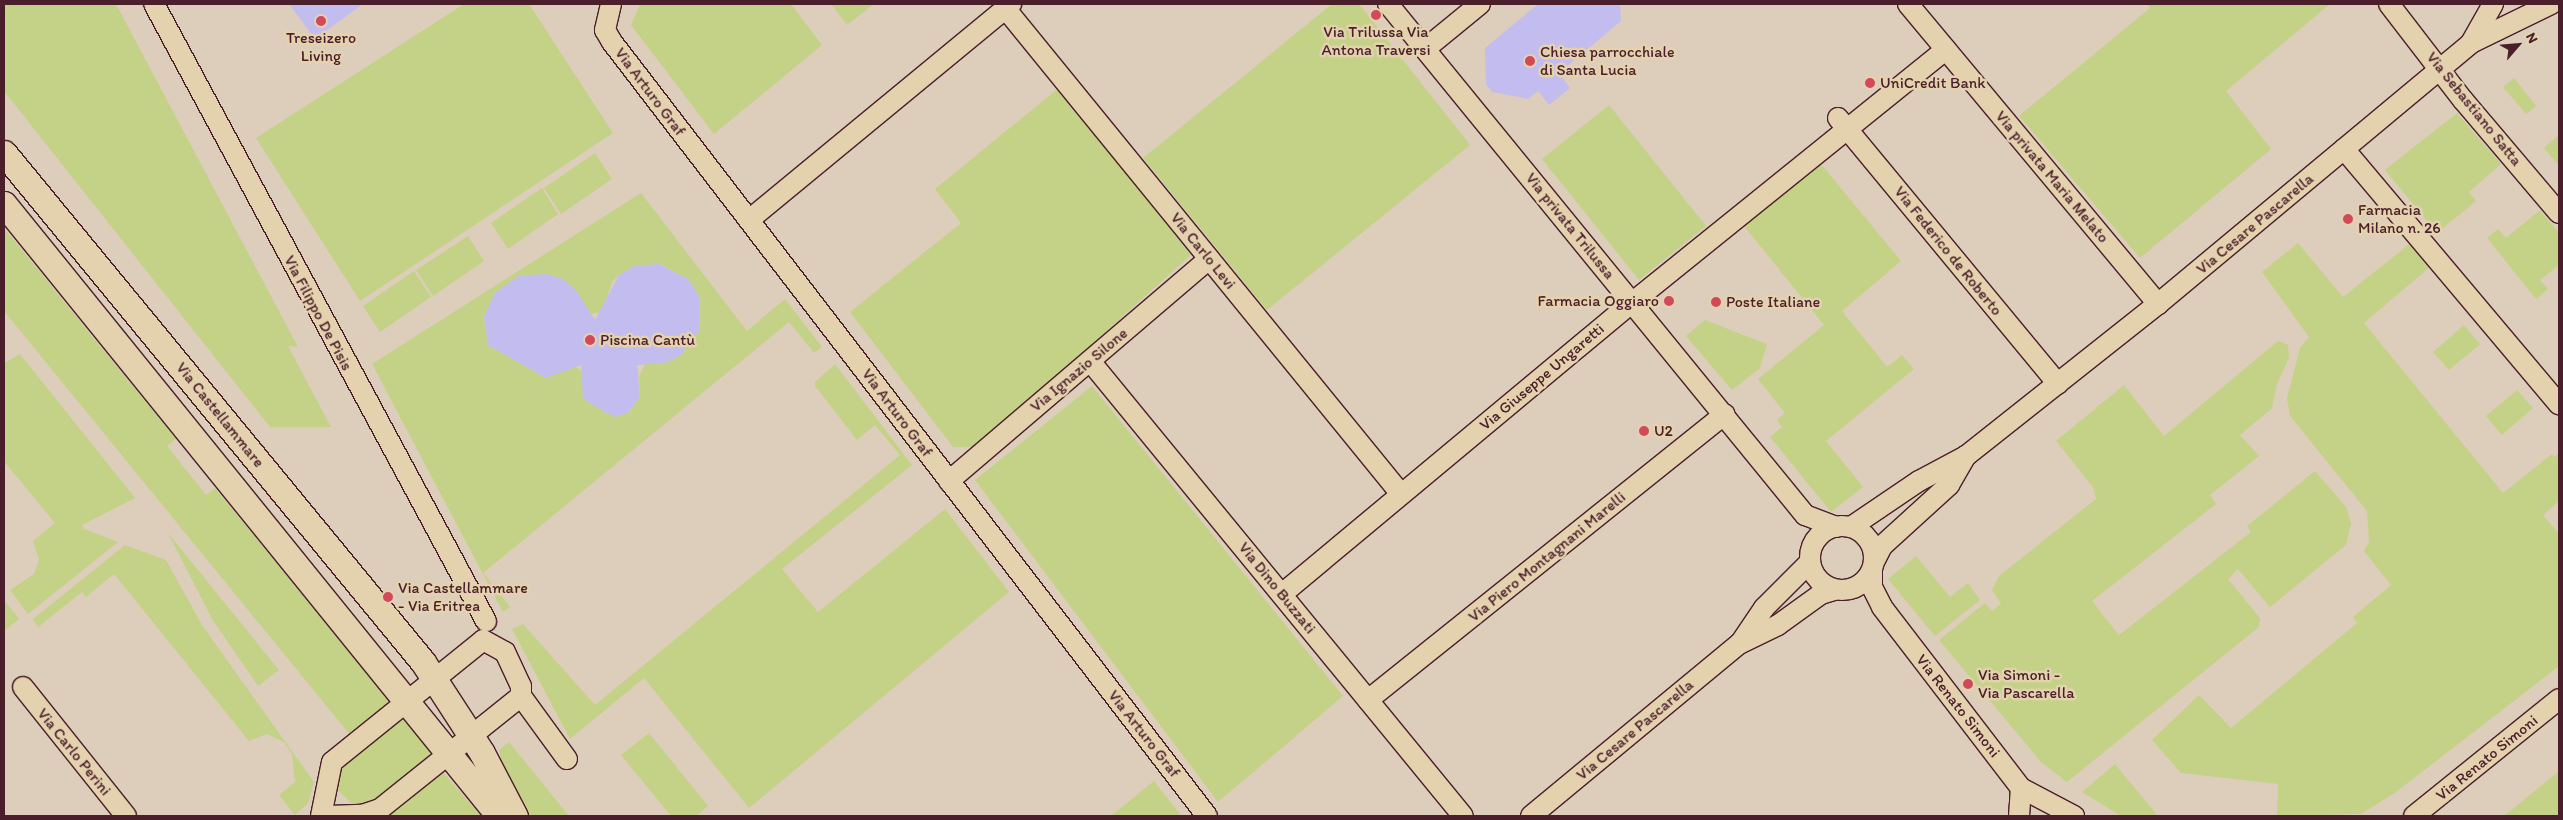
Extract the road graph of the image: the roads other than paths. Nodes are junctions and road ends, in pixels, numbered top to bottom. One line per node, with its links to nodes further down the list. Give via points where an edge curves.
1 (154, 4): 37 (street, Via Filippo De Pisis)
2 (611, 4): 19 (street, Via Arturo Graf, via 605,30 612,42)
3 (1388, 4): 11 (street, Via privata Trilussa)
4 (1480, 4): 11 (street)
5 (1908, 4): 12 (street, Via privata Maria Melato)
6 (2389, 4): 13 (street, Via Sebastiano Satta)
7 (2493, 4): 10 (street)
8 (2545, 5): 10 (street, Via Cesare Pascarella)
9 (1008, 6): 19 (street); 20 (street, Via Carlo Levi)
10 (2471, 43): 13 (street, Via Cesare Pascarella)
11 (1425, 49): 21 (street, Via privata Trilussa)
12 (1946, 49): 14 (street, Via Giuseppe Ungaretti); 22 (street, Via privata Maria Melato)
13 (2440, 69): 15 (street, Via Cesare Pascarella); 18 (street, Via Sebastiano Satta)
14 (1843, 123): 21 (street, Via Giuseppe Ungaretti); 24 (street, Via Federico de Roberto)
15 (2344, 149): 22 (street, Via Cesare Pascarella); 25 (street)
16 (4, 153): 39 (street, Via Castellammare)
17 (4, 204): 43 (street)
18 (2559, 213)
19 (749, 220): 28 (street, Via Arturo Graf)
20 (1209, 259): 23 (street, Via Ignazio Silone); 29 (street, Via Carlo Levi)
21 (1633, 302): 26 (street, Via privata Trilussa); 29 (street, Via Giuseppe Ungaretti)
22 (2158, 304): 24 (street, Via Cesare Pascarella)
23 (1090, 361): 28 (street, Via Ignazio Silone); 35 (street, Via Dino Buzzati)
24 (2058, 384): 27 (street, Via Cesare Pascarella)
25 (2559, 404)
26 (1725, 414): 30 (street, Via privata Trilussa); 44 (street, Via Piero Montagnani Marelli)
27 (1966, 456): 31 (street); 33 (street, via 1949,485 1882,546)
28 (949, 481): 55 (street, Via Arturo Graf)
29 (1401, 494): 35 (street, Via Giuseppe Ungaretti)
30 (1805, 515): 31 (street); 32 (street)
31 (1844, 527): 32 (street, via 1821,533); 33 (street, via 1869,539)
32 (1812, 554): 34 (street, via 1819,581); 38 (street, via 1764,608)
33 (1874, 565): 34 (street, via 1867,580); 36 (street, Via Renato Simoni, via 1872,587)
34 (1841, 590): 36 (street, via 1866,595); 38 (street, via 1821,594 1778,625)
35 (1282, 594): 44 (street, Via Dino Buzzati)
36 (1882, 607): 48 (street, Via Renato Simoni)
37 (486, 620)
38 (1739, 644): 57 (street, Via Cesare Pascarella)
39 (435, 678): 41 (street, via 483,640 504,652 521,686); 43 (street); 45 (street, Via Castellammare)
40 (22, 687): 51 (street, Via Carlo Perini)
41 (521, 696): 45 (street); 47 (street)
42 (2559, 699): 60 (street, Via Renato Simoni)
43 (406, 700): 46 (street); 49 (street, via 332,762)
44 (1368, 700): 56 (street, Via Dino Buzzati)
45 (471, 736): 46 (street); 54 (street, Via Castellammare)
46 (449, 755): 50 (street, via 380,809 362,815); 53 (street)
47 (567, 759)
48 (2021, 788): 58 (street); 59 (street, Via Renato Simoni)
49 (327, 792): 50 (street); 52 (street)
50 (338, 815)
51 (126, 816)
52 (321, 816)
53 (498, 816)
54 (515, 816)
55 (1207, 816)
56 (1463, 816)
57 (1531, 816)
58 (2019, 816)
59 (2074, 816)
60 (2414, 816)

